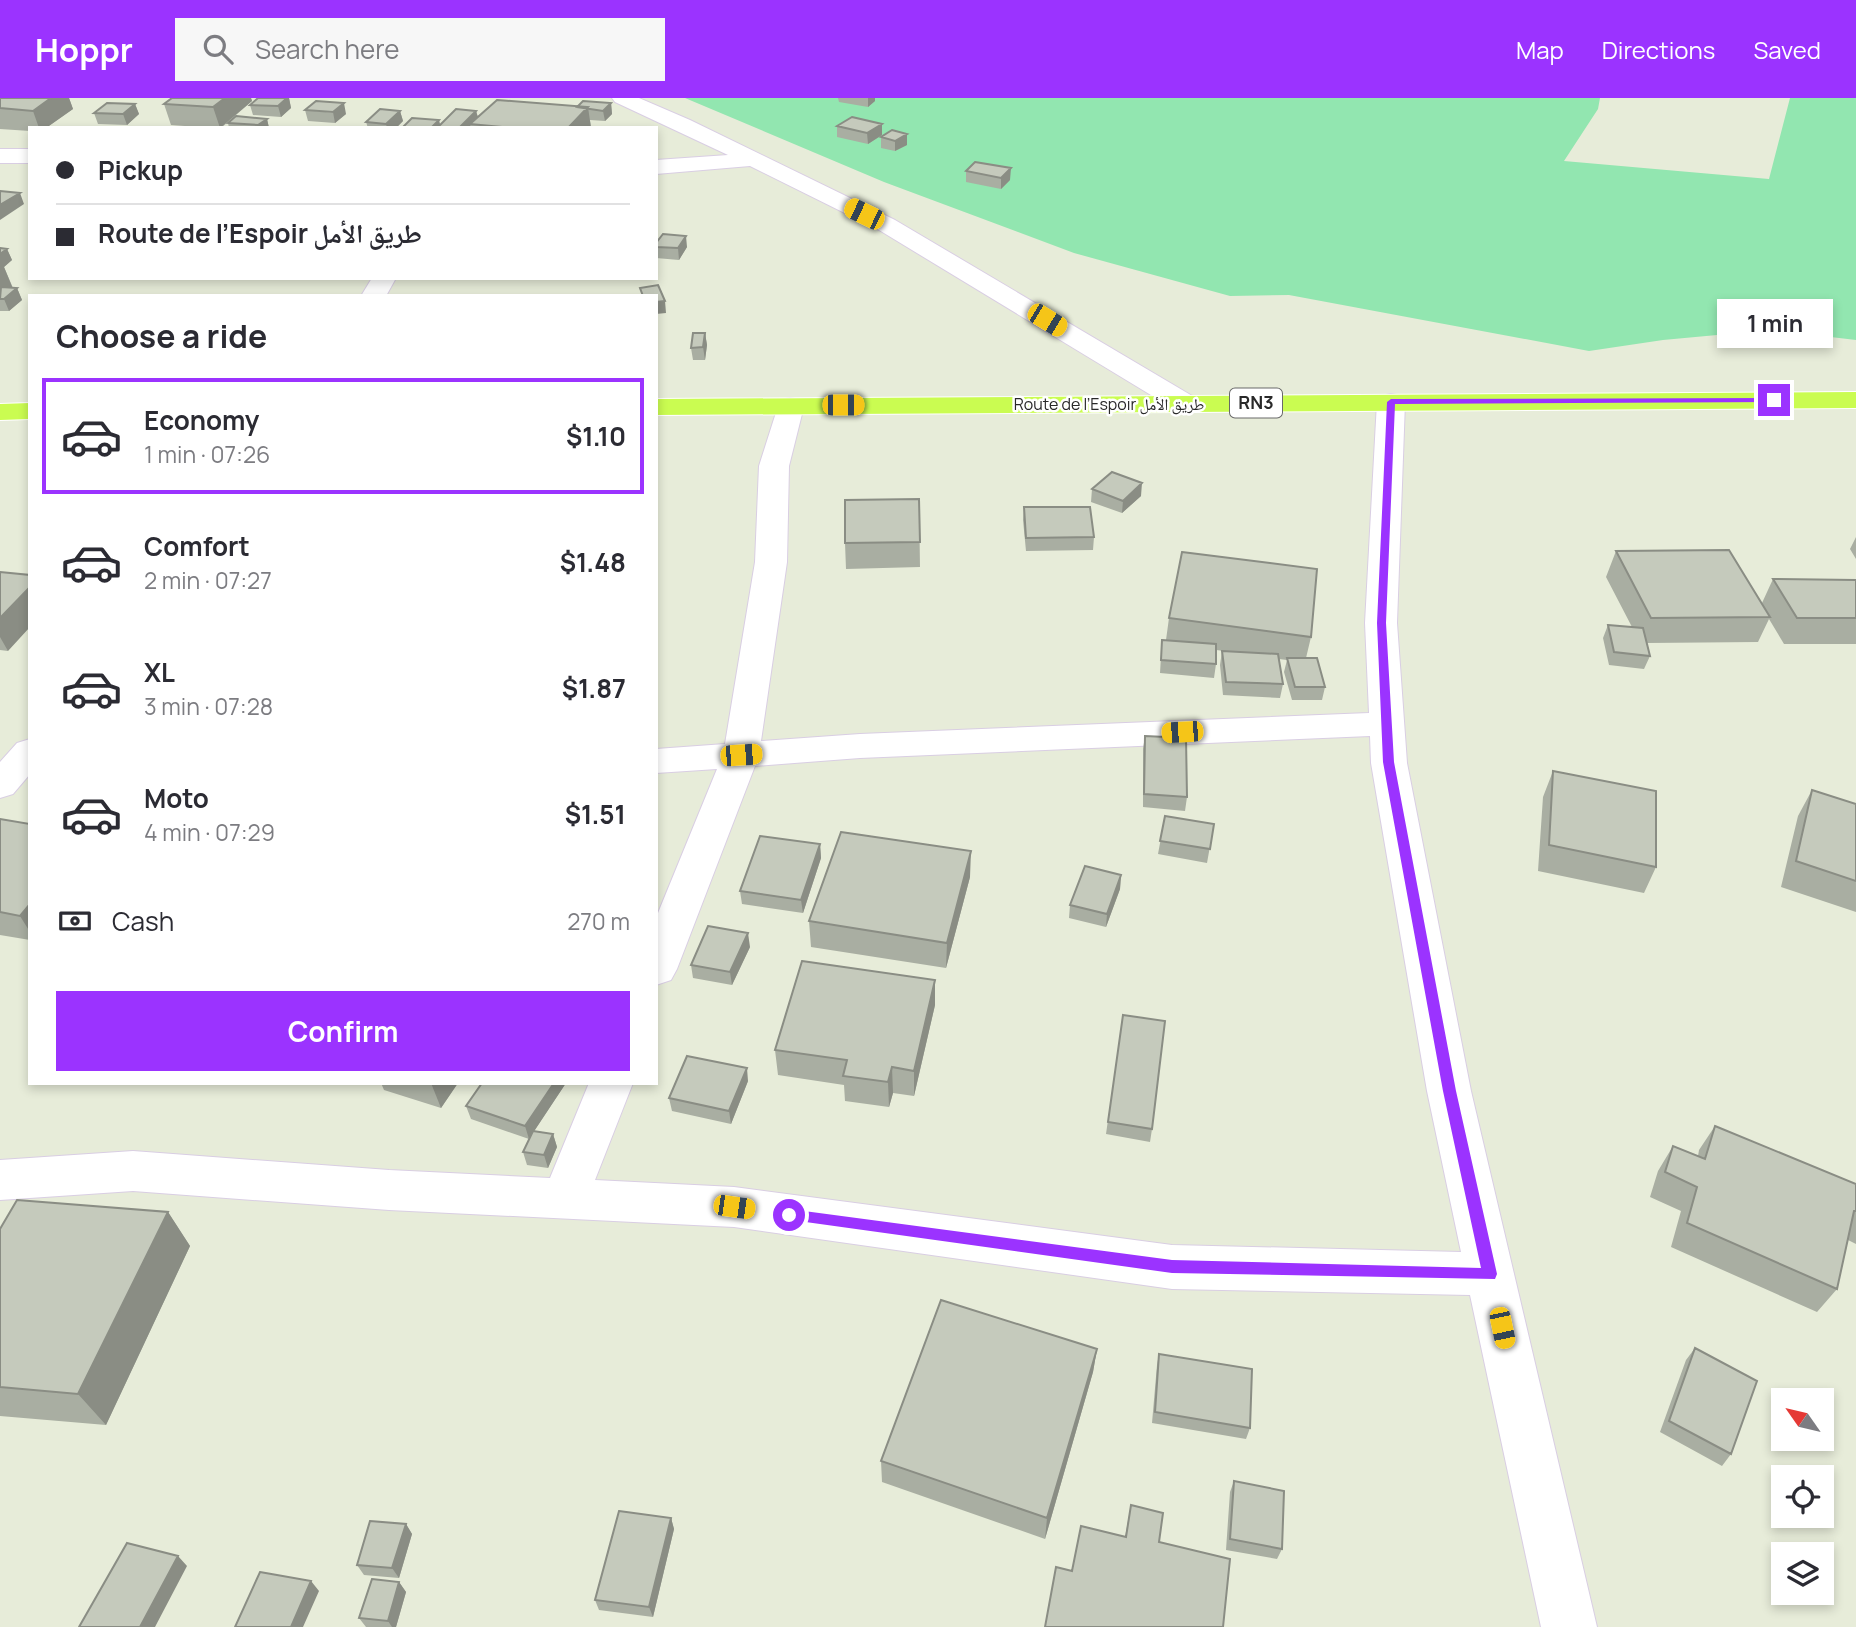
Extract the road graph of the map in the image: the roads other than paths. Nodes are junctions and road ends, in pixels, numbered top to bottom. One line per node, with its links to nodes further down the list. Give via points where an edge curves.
1 (622, 98): 4 (street)
2 (0, 156): 3 (street)
3 (28, 156)
4 (753, 159): 5 (street); 8 (street, via 887,225)
5 (658, 167)
6 (1856, 400): 7 (highway, Route de l’Espoir طريق الأمل / RN3)
7 (1391, 402): 8 (highway, Route de l’Espoir طريق الأمل / RN3); 13 (street, via 1381,623)
8 (1184, 403): 9 (highway, Route de l’Espoir طريق الأمل / RN3)
9 (790, 406): 10 (highway, Route de l’Espoir طريق الأمل / RN3); 17 (street, via 774,466 771,562)
10 (658, 407)
11 (28, 411): 12 (highway)
12 (0, 412)
13 (1385, 724): 17 (street); 24 (street, via 1449,1091)
14 (0, 748): 15 (street)
15 (28, 749)
16 (28, 751): 19 (street)
17 (741, 755): 18 (street); 20 (street)
18 (658, 761)
19 (0, 785)
20 (658, 963)
21 (610, 1085): 23 (street)
22 (0, 1180): 23 (street, via 133,1171)
23 (565, 1198): 24 (street, via 734,1207 1172,1267)
24 (1490, 1274): 25 (street)
25 (1569, 1627)

